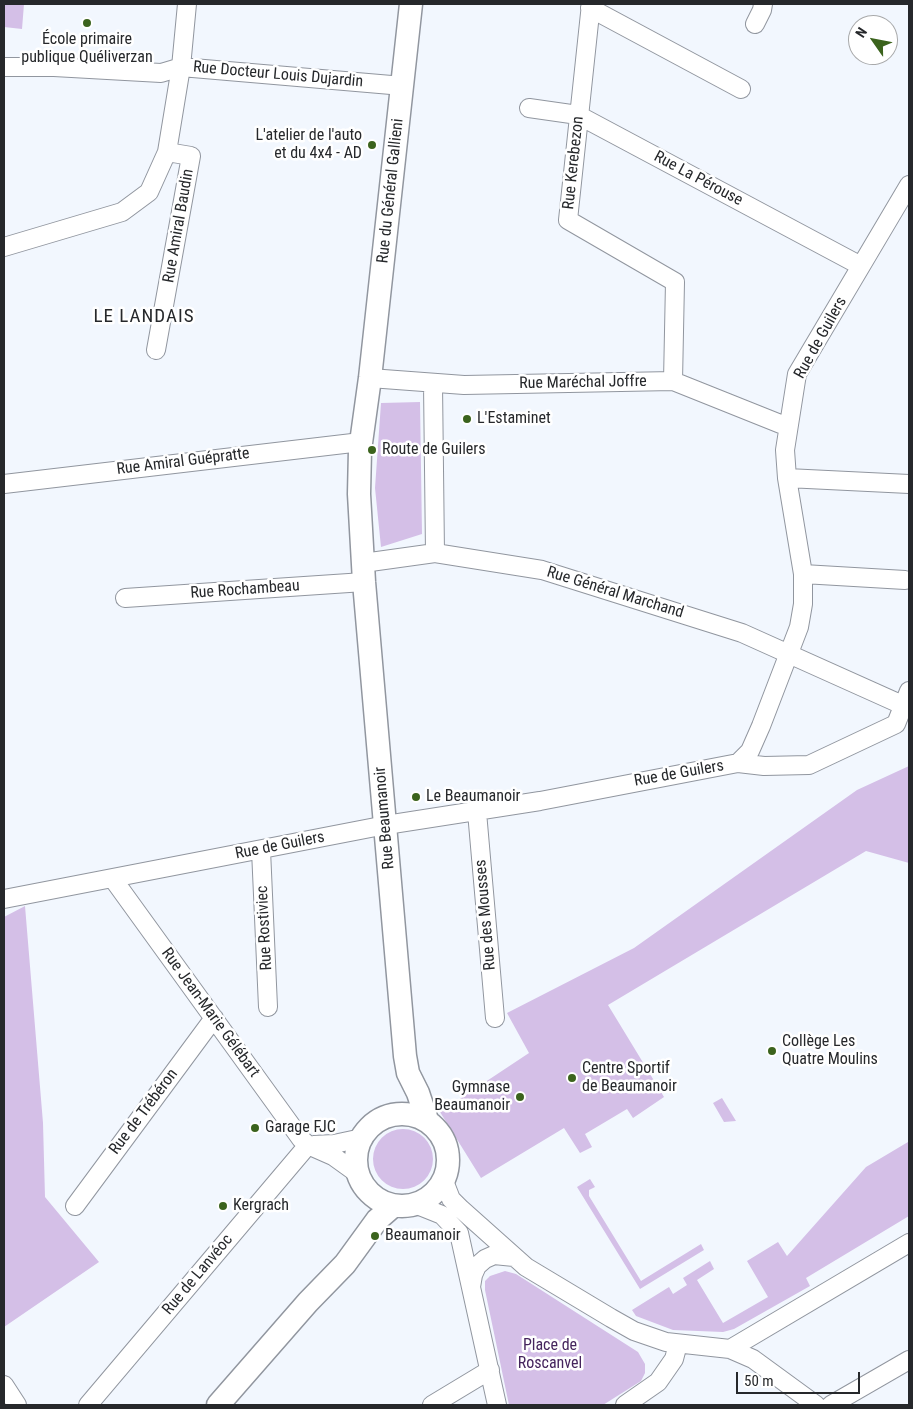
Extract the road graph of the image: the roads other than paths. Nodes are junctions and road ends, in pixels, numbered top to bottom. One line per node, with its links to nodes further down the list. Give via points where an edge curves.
1 (187, 4): 7 (street)
2 (411, 4): 8 (main road, Rue du Général Gallieni)
3 (763, 4): 5 (street)
4 (590, 6): 9 (street); 11 (street, Rue Kerebezon)
5 (754, 24)
6 (4, 67): 7 (street, Rue Docteur Louis Dujardin, via 161,73)
7 (181, 67): 8 (street, Rue Docteur Louis Dujardin); 12 (street)
8 (403, 86): 17 (main road, Rue du Général Gallieni)
9 (741, 89)
10 (529, 108): 11 (street, Rue La Pérouse)
11 (578, 116): 15 (street, Rue La Pérouse); 18 (street, Rue Kerebezon, via 568,220 675,282)
12 (167, 152): 14 (street, via 149,192 122,212); 16 (street, Rue Amiral Baudin, via 191,156)
13 (908, 189): 15 (street, Rue de Guilers)
14 (4, 247)
15 (862, 266): 20 (street, Rue de Guilers, via 797,374)
16 (156, 350)
17 (370, 378): 19 (street, Rue Maréchal Joffre); 21 (main road, Rue du Général Gallieni)
18 (673, 381): 19 (street, Rue Maréchal Joffre); 20 (street, Rue Maréchal Joffre)
19 (433, 384): 25 (street)
20 (788, 427): 22 (street, Rue de Guilers, via 785,450)
21 (361, 442): 23 (street, Rue Amiral Guépratte); 26 (main road, Rue Beaumanoir, via 359,494)
22 (787, 478): 24 (street); 27 (street, Rue de Guilers)
23 (4, 484)
24 (909, 484)
25 (436, 553): 26 (street, Rue Général Marchand); 30 (street, Rue Général Marchand, via 542,570 742,633)
26 (364, 573): 29 (street, Rue Rochambeau); 34 (main road, Rue Beaumanoir)
27 (803, 574): 28 (street); 30 (street, Rue de Guilers, via 803,604)
28 (905, 580)
29 (125, 598)
30 (790, 653): 31 (street, Rue Général Marchand); 32 (street, Rue de Guilers, via 750,751)
31 (907, 702): 32 (street, via 896,724 809,765)
32 (738, 763): 33 (street, Rue de Guilers)
33 (477, 812): 34 (street, Rue de Guilers); 40 (street, Rue des Mousses)
34 (386, 826): 35 (street, Rue de Guilers); 41 (main road, Rue Beaumanoir)
35 (261, 850): 36 (street, Rue de Guilers); 38 (street, Rue Rostiviec)
36 (113, 879): 37 (street, Rue de Guilers); 39 (street, Rue Jean-Marie Gélébart)
37 (4, 899)
38 (268, 1007)
39 (214, 1018): 45 (street, Rue Jean-Marie Gélébart); 49 (street, Rue de Trébéron)
40 (494, 1018)
41 (408, 1073): 42 (main road, Rue Beaumanoir, via 403,1092); 43 (main road, Rue Beaumanoir)
42 (390, 1115): 43 (main road, via 409,1114); 44 (main road, via 374,1124)
43 (427, 1120): 47 (main road, via 445,1141 449,1154)
44 (362, 1138): 45 (street); 46 (main road, via 356,1155)
45 (308, 1146): 46 (street, via 333,1156); 61 (street, Rue de Lanvéoc)
46 (361, 1181): 50 (main road, via 373,1197); 54 (main road, via 363,1213 358,1227)
47 (444, 1181): 48 (main road, via 437,1191); 52 (street, via 460,1209)
48 (417, 1205): 50 (main road); 53 (street, via 442,1215 459,1232)
49 (75, 1206)
50 (393, 1206): 54 (main road, via 377,1220 345,1264)
51 (909, 1243): 56 (street)
52 (514, 1257): 53 (street, via 494,1255 477,1266 472,1280); 55 (street, via 634,1331)
53 (473, 1295): 58 (street)
54 (308, 1302): 62 (main road)
55 (678, 1344): 56 (street); 65 (street, via 674,1359 658,1382)
56 (730, 1348): 66 (street, via 753,1359)
57 (909, 1360): 67 (street)
58 (490, 1370): 63 (street); 64 (street)
59 (4, 1385): 60 (street)
60 (17, 1405)
61 (88, 1405)
62 (218, 1405)
63 (432, 1405)
64 (497, 1405)
65 (625, 1405)
66 (816, 1405)
67 (832, 1405)

